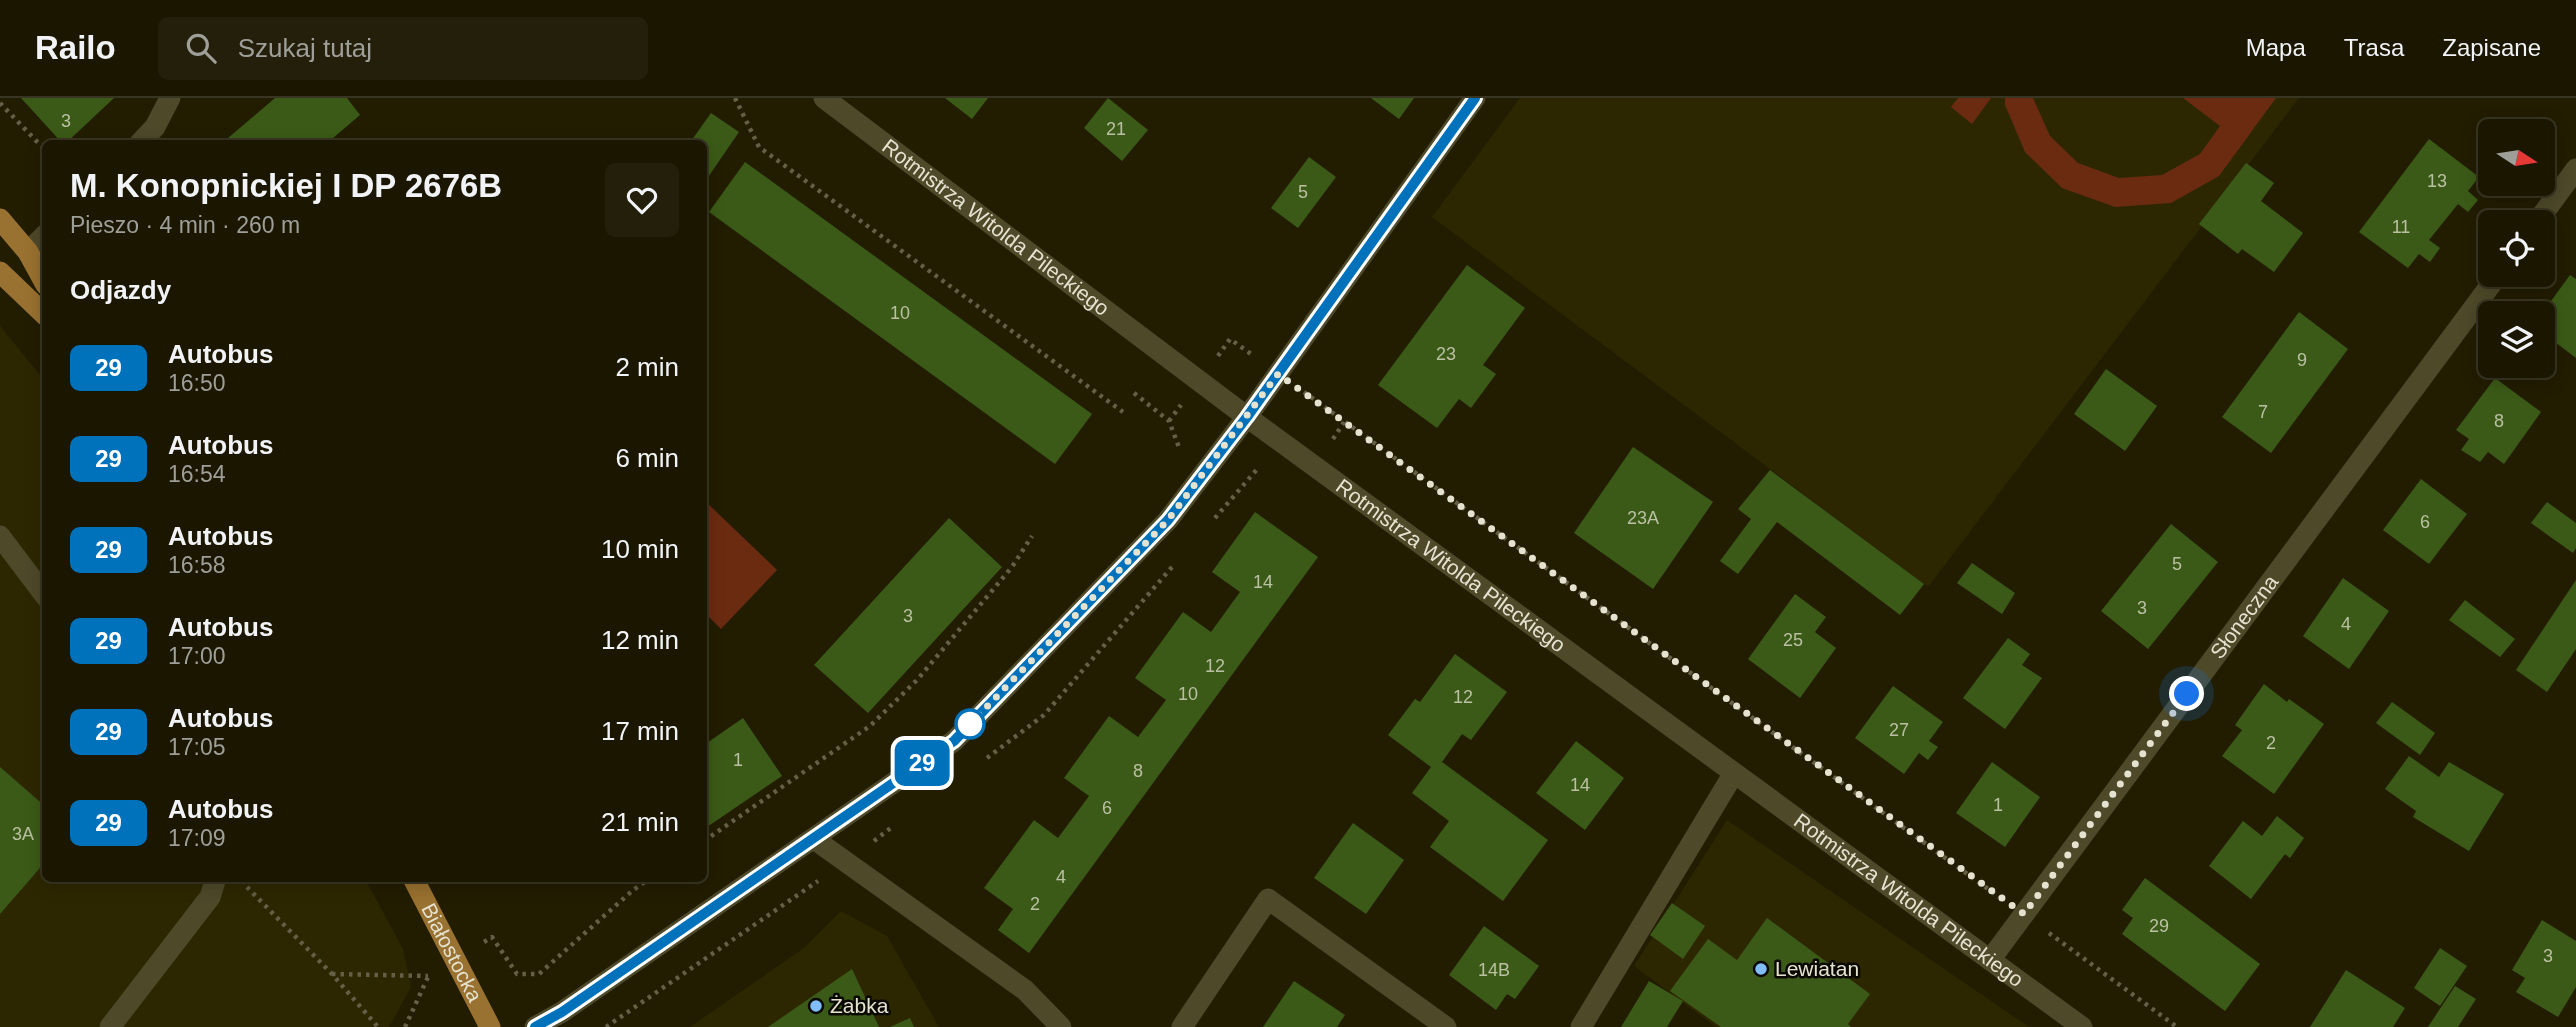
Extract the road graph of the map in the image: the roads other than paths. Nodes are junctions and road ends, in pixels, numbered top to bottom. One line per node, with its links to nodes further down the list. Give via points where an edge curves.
1 (170, 98): 4 (street)
2 (824, 98): 14 (street, Rotmistrza Witolda Pileckiego)
3 (1475, 98): 14 (street)
4 (143, 140)
5 (2576, 169): 6 (street)
6 (2546, 210)
7 (0, 219): 9 (main road)
8 (42, 238): 9 (street)
9 (28, 252): 11 (main road)
10 (0, 272): 13 (main road)
11 (42, 278)
12 (2489, 287): 21 (street, Słoneczna)
13 (42, 312)
14 (1247, 417): 17 (street, Rotmistrza Witolda Pileckiego); 18 (street, via 1168,520 954,741)
15 (0, 536): 16 (street)
16 (42, 592)
17 (1734, 773): 21 (street, Rotmistrza Witolda Pileckiego); 28 (street)
18 (814, 839): 24 (street); 25 (street, via 1025,990)
19 (215, 882): 22 (street, via 211,897)
20 (415, 882): 23 (main road, Białostocka)
21 (1990, 960): 29 (street, Rotmistrza Witolda Pileckiego)
22 (110, 1027)
23 (490, 1027)
24 (535, 1027)
25 (1061, 1027)
26 (1182, 1027): 27 (street, via 1268,899)
27 (1446, 1027)
28 (1581, 1027)
29 (2082, 1027)

